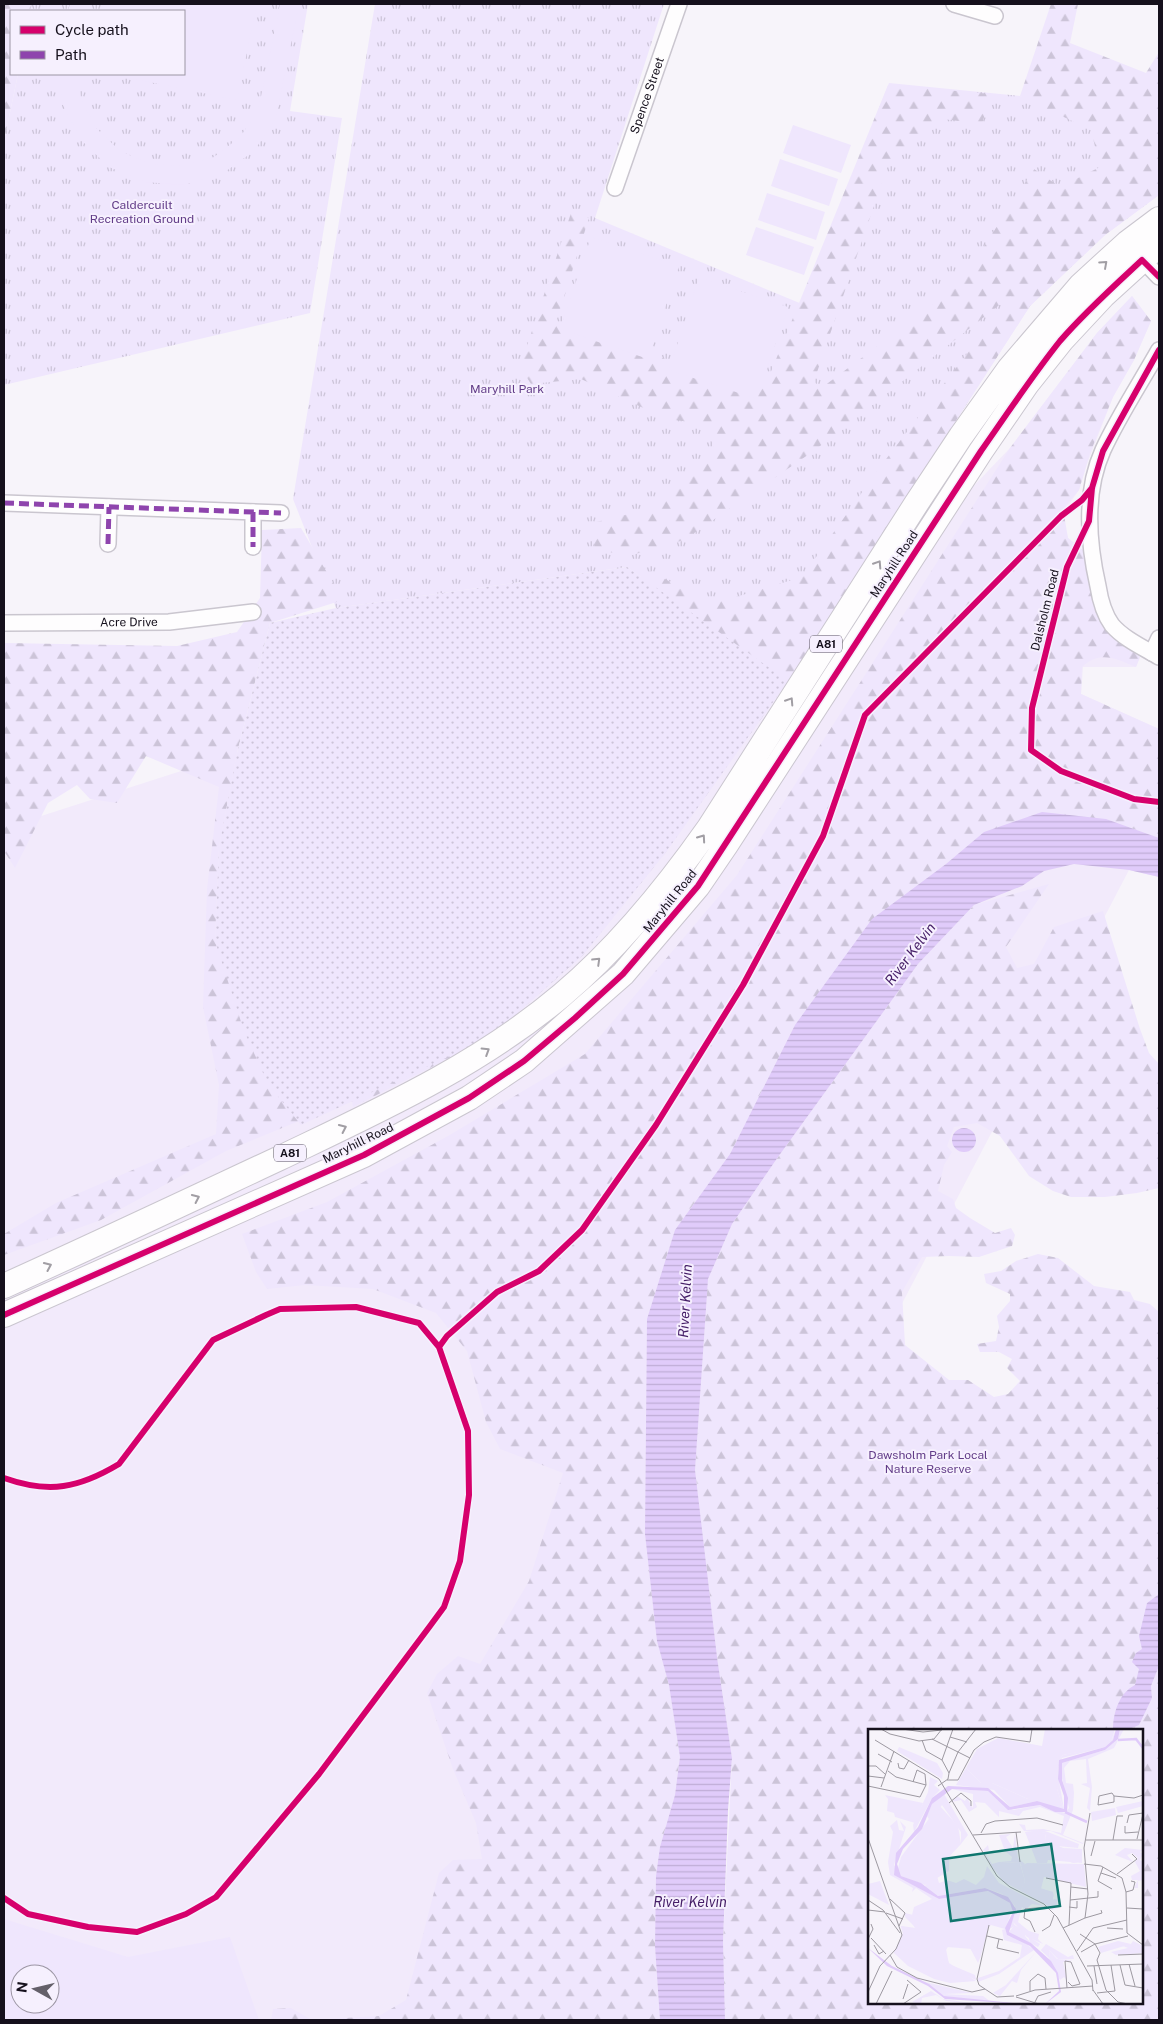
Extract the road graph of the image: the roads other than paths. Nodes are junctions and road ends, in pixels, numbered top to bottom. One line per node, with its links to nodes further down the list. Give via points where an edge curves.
1 (679, 4): 4 (street, Spence Street)
2 (954, 4): 3 (street)
3 (995, 16)
4 (616, 188)
5 (1159, 219): 6 (main road, Maryhill Road / A81)
6 (1143, 250): 7 (street); 19 (main road, Maryhill Road / A81, one-way to 6, via 961,436 1009,369 1081,285); 20 (main road, Maryhill Road / A81, via 1027,384)
7 (1159, 278)
8 (1159, 350): 18 (street, via 1103,451 1092,488 1089,521 1093,564 1111,624 1125,637)
9 (4, 503): 10 (street)
10 (109, 507): 11 (street); 13 (street)
11 (253, 512): 12 (street); 14 (street)
12 (280, 513)
13 (108, 544)
14 (254, 547)
15 (253, 612): 16 (street, Acre Drive, via 169,622)
16 (4, 623)
17 (1159, 638): 18 (street)
18 (1156, 655)
19 (806, 677): 20 (main road); 21 (main road, Maryhill Road / A81, one-way to 19, via 354,1123 458,1069 512,1034 562,995 649,909 708,828)
20 (826, 690): 22 (main road, Maryhill Road / A81, via 698,886 623,974 524,1061 469,1098 364,1155)
21 (4, 1286)
22 (4, 1315)

